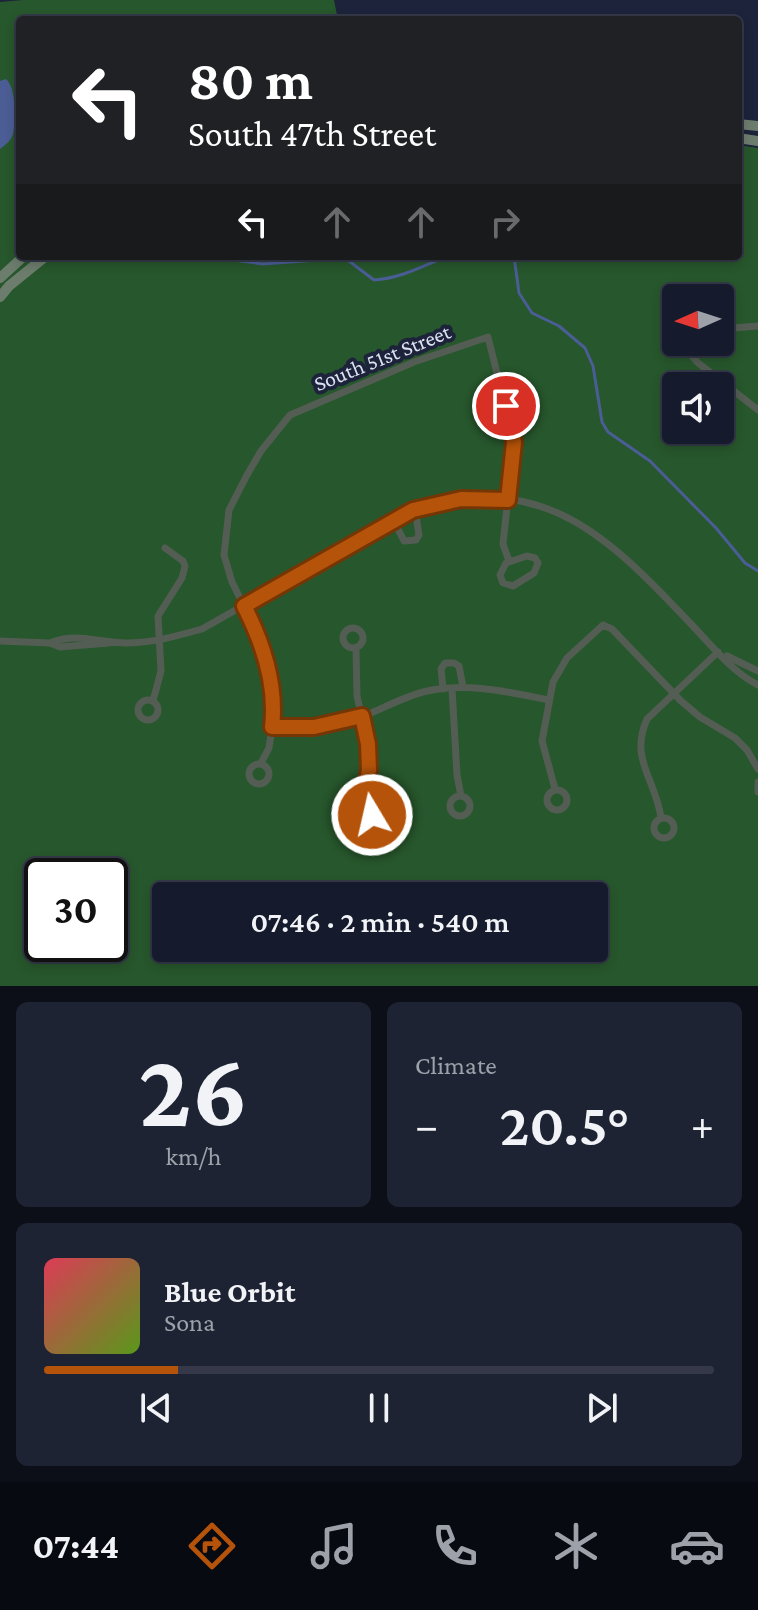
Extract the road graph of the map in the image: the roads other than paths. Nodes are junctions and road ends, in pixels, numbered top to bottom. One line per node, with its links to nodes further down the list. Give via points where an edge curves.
1 (20, 260): 3 (main road)
2 (41, 260): 4 (main road)
3 (0, 278)
4 (0, 297)
5 (758, 326): 6 (street)
6 (734, 328)
7 (692, 356): 8 (street)
8 (758, 410)
9 (508, 500): 10 (street, via 461,499); 13 (street, via 503,544); 14 (street, South 51st Street, via 514,442 488,337 290,415 261,451 229,510 226,569); 18 (street, via 541,506 593,530)
10 (415, 509): 11 (street); 11 (street, via 416,540 404,541)
11 (393, 519): 14 (street)
12 (165, 548): 15 (street, via 185,566 158,616)
13 (509, 561): 13 (street, via 500,575 509,586 538,568 531,556)
14 (244, 606): 15 (street, via 202,629); 28 (street, via 269,676)
15 (161, 640): 16 (street, via 86,647); 26 (street, via 161,671)
16 (0, 641)
17 (356, 648): 27 (street)
18 (718, 652): 19 (street); 20 (street); 24 (street)
19 (758, 671)
20 (758, 685)
21 (463, 687): 22 (street); 23 (street, via 459,666 450,662 441,669); 25 (street)
22 (452, 688): 23 (street); 34 (street)
23 (443, 689): 27 (street)
24 (674, 693): 25 (street, via 603,625 559,668); 30 (street, via 735,738); 36 (street, via 647,719 639,741)
25 (549, 700): 32 (street, via 542,741)
26 (153, 701)
27 (362, 716): 28 (street, via 314,727); 35 (street, via 369,770)
28 (272, 727): 29 (street)
29 (261, 763)
30 (758, 769)
31 (758, 782): 33 (street)
32 (555, 789)
33 (758, 792)
34 (461, 796)
35 (363, 800)
36 (661, 818)

